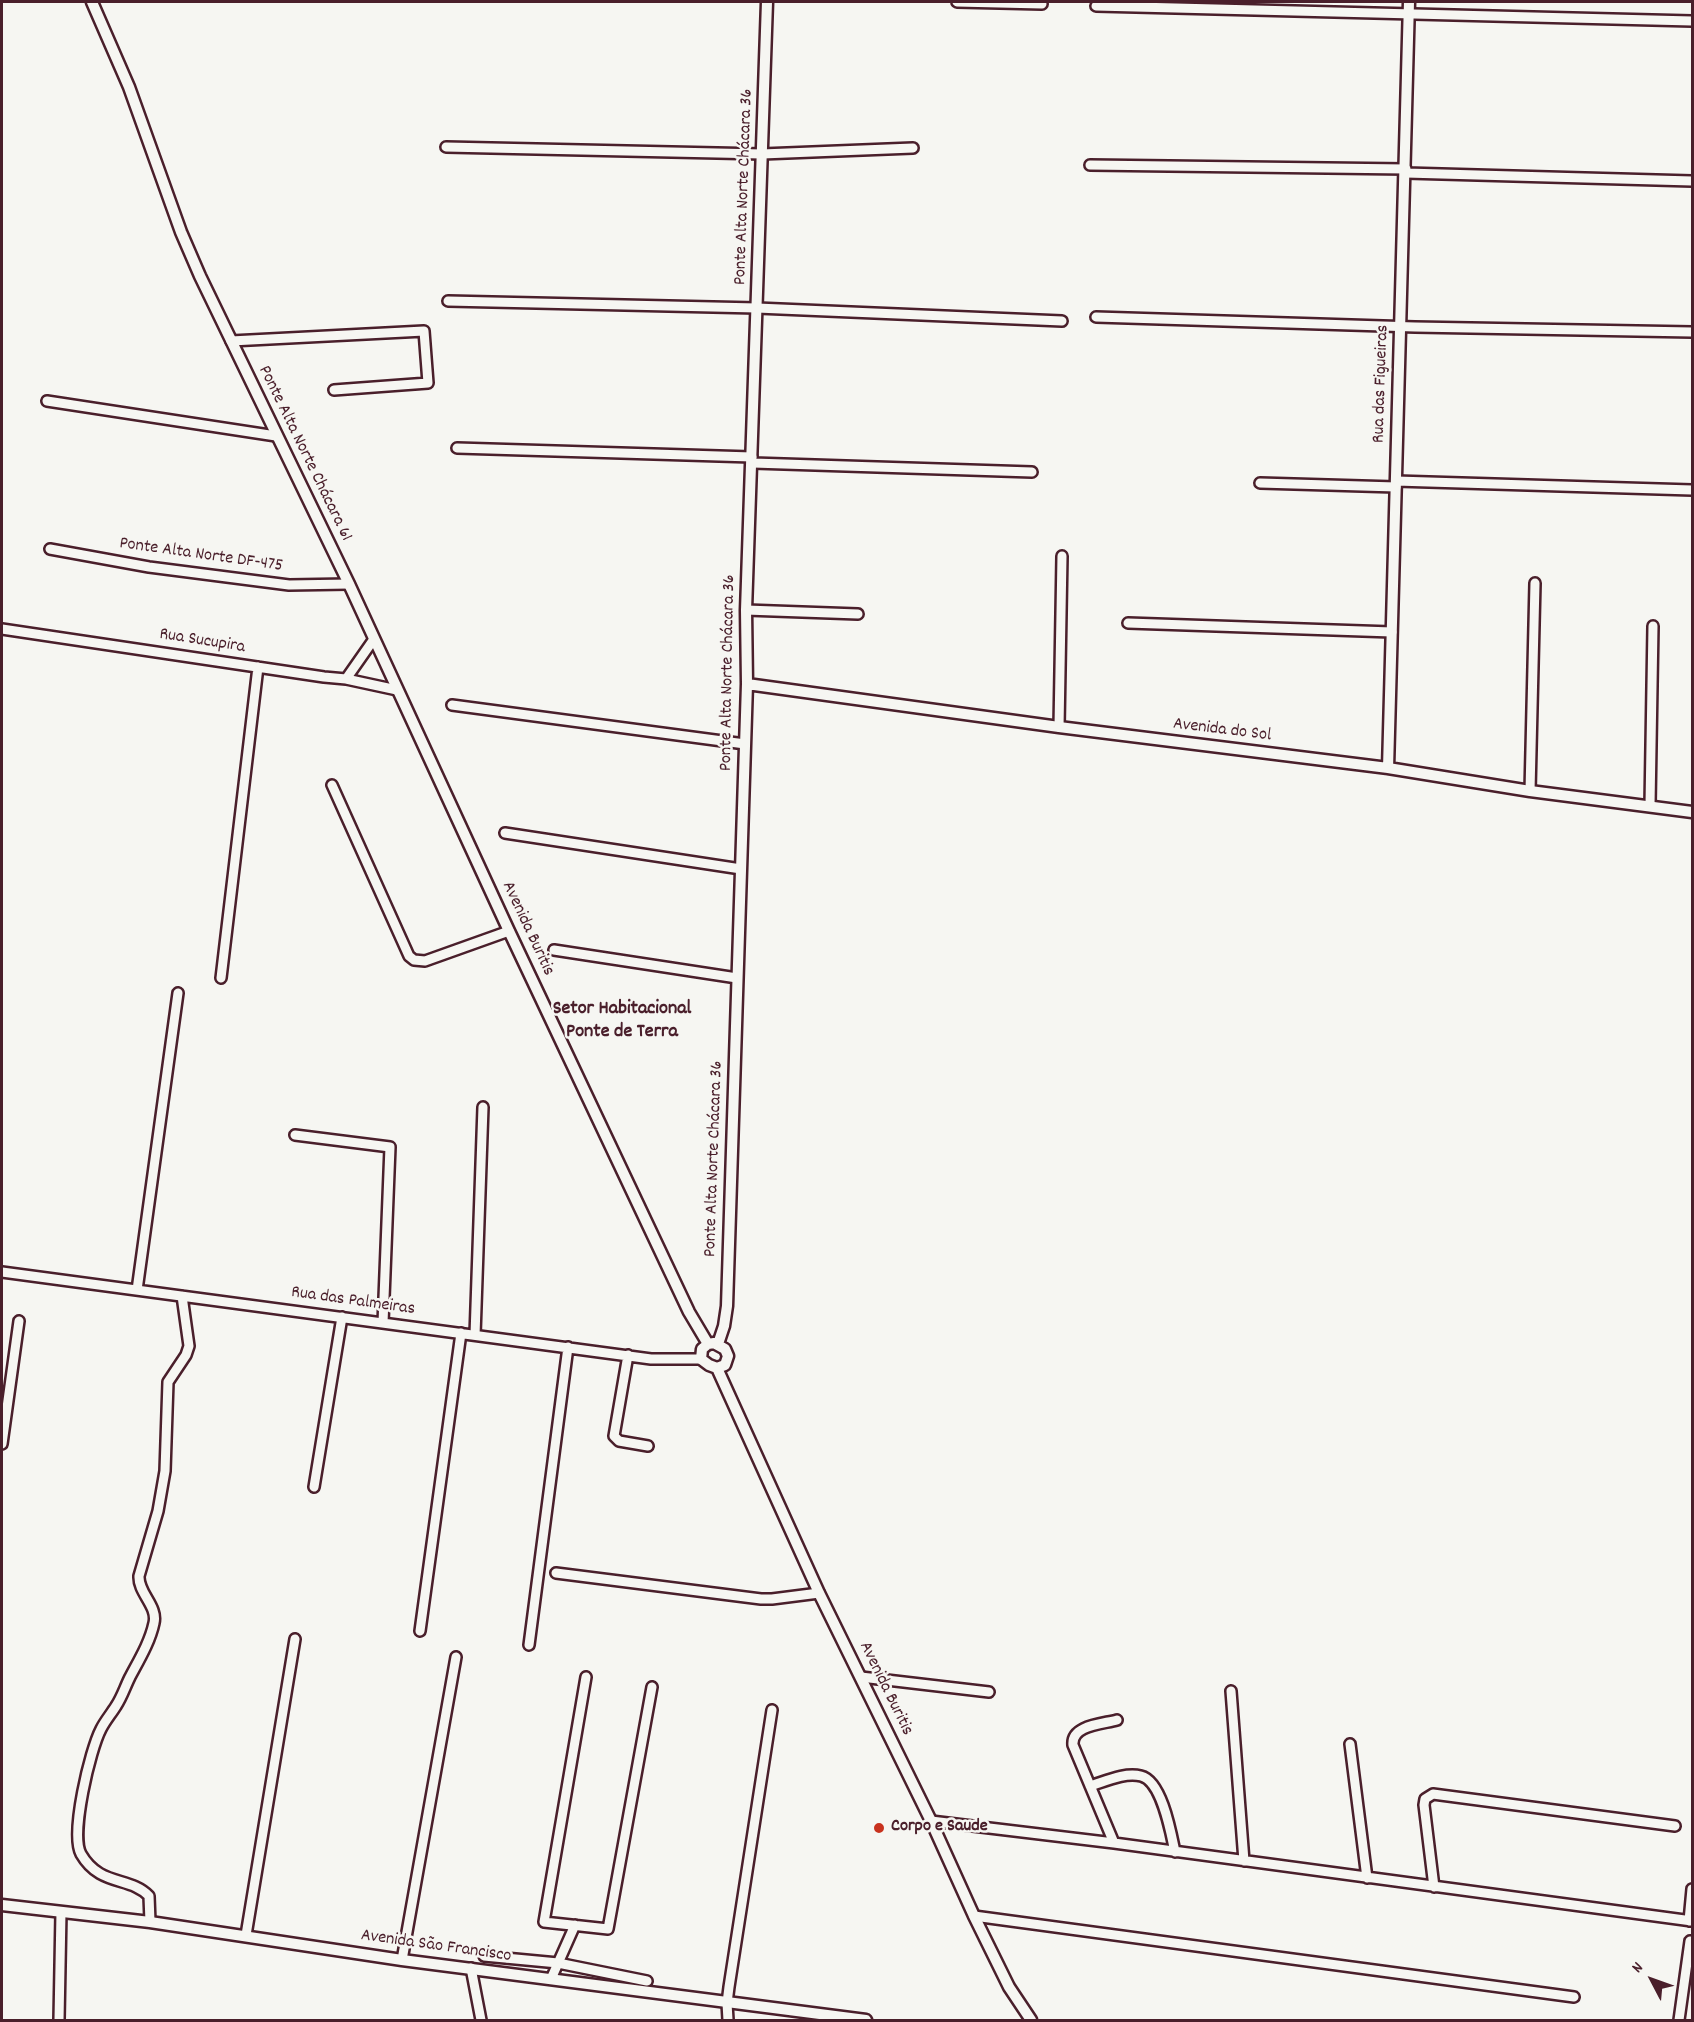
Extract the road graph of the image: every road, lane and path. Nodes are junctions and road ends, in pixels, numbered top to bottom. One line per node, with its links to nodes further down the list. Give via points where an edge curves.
1 (92, 2): 21 (street, Ponte Alta Norte Chácara 61, via 129,87 181,232)
2 (767, 2): 11 (street, Ponte Alta Norte Chácara 36)
3 (957, 2): 5 (street)
4 (1409, 2): 7 (street, Rua das Figueiras)
5 (1042, 4)
6 (1096, 6): 7 (street)
7 (1409, 15): 8 (street); 13 (street, Rua das Figueiras)
8 (1692, 21)
9 (446, 147): 11 (street)
10 (912, 148): 11 (street)
11 (762, 154): 16 (street, Ponte Alta Norte Chácara 36)
12 (1090, 165): 13 (street)
13 (1406, 171): 14 (street); 19 (street, Rua das Figueiras)
14 (1692, 181)
15 (448, 301): 16 (street)
16 (757, 308): 18 (street); 26 (street, Ponte Alta Norte Chácara 36)
17 (1096, 317): 19 (street)
18 (1062, 321)
19 (1400, 327): 20 (street); 29 (street, Rua das Figueiras)
20 (1692, 332)
21 (231, 341): 22 (street, via 424,332 428,383); 24 (street, Ponte Alta Norte Chácara 61)
22 (334, 390)
23 (47, 401): 24 (street)
24 (276, 436): 34 (street, Ponte Alta Norte Chácara 61)
25 (457, 448): 26 (street)
26 (753, 460): 27 (street); 35 (street, Ponte Alta Norte Chácara 36)
27 (1032, 472)
28 (1260, 483): 29 (street)
29 (1396, 484): 30 (street); 40 (street, Rua das Figueiras)
30 (1692, 490)
31 (50, 549): 34 (street, Ponte Alta Norte DF-475, via 149,567 289,585)
32 (1062, 556): 47 (street)
33 (1535, 583): 51 (street)
34 (349, 584): 41 (street, Ponte Alta Norte Chácara 61)
35 (746, 610): 36 (street); 44 (street, Ponte Alta Norte Chácara 36)
36 (858, 614)
37 (1128, 623): 40 (street)
38 (1653, 626): 52 (street)
39 (2, 629): 42 (street, Rua Sucupira)
40 (1392, 632): 49 (street, Rua das Figueiras)
41 (374, 639): 43 (street); 45 (street, Ponte Alta Norte Chácara 61)
42 (258, 667): 43 (street, Rua Sucupira); 58 (street)
43 (346, 679): 45 (street, Rua Sucupira)
44 (747, 684): 47 (street, Avenida do Sol); 48 (street, Ponte Alta Norte Chácara 36)
45 (397, 690): 56 (street, Avenida Buritis)
46 (452, 705): 48 (street)
47 (1059, 727): 49 (street, Avenida do Sol)
48 (745, 744): 55 (street, Ponte Alta Norte Chácara 36)
49 (1388, 768): 51 (street, Avenida do Sol)
50 (332, 785): 56 (street, via 409,956 425,961)
51 (1530, 790): 52 (street, Avenida do Sol)
52 (1650, 805): 53 (street, Avenida do Sol)
53 (1692, 812)
54 (505, 833): 55 (street)
55 (741, 869): 59 (street, Ponte Alta Norte Chácara 36)
56 (509, 931): 71 (street, Avenida Buritis, via 689,1312)
57 (554, 950): 59 (street)
58 (221, 978)
59 (737, 978): 71 (street, Ponte Alta Norte Chácara 36, via 727,1306 724,1326)
60 (177, 993): 64 (street)
61 (483, 1107): 70 (street)
62 (295, 1135): 68 (street, via 390,1147)
63 (2, 1272): 64 (street, Rua das Palmeiras)
64 (136, 1290): 65 (street, Rua das Palmeiras)
65 (182, 1296): 66 (street, Rua das Palmeiras); 106 (street, via 189,1346 168,1382 165,1472 139,1576 154,1621 120,1700 98,1735 77,1825 78,1847 91,1866 102,1876 139,1888 149,1896)
66 (342, 1317): 68 (street, Rua das Palmeiras); 78 (street)
67 (19, 1321): 76 (street)
68 (383, 1323): 69 (street, Rua das Palmeiras)
69 (461, 1333): 70 (street, Rua das Palmeiras); 81 (street)
70 (475, 1335): 72 (street, Rua das Palmeiras)
71 (713, 1344): 74 (street, via 702,1349); 75 (street, via 725,1349 728,1356 725,1365)
72 (568, 1347): 73 (street, Rua das Palmeiras); 83 (street)
73 (628, 1355): 74 (street, Rua das Palmeiras); 77 (street, via 614,1436 619,1441)
74 (701, 1359): 75 (street)
75 (717, 1368): 80 (street, Avenida Buritis)
76 (2, 1444)
77 (648, 1446)
78 (314, 1487)
79 (556, 1573): 80 (street, via 761,1599)
80 (819, 1593): 86 (street, Avenida Buritis)
81 (420, 1631)
82 (295, 1639): 108 (street)
83 (529, 1645)
84 (456, 1657): 111 (street)
85 (586, 1677): 107 (street, via 544,1922)
86 (861, 1677): 89 (street); 94 (street, Avenida Buritis)
87 (652, 1687): 107 (street, via 608,1929)
88 (1231, 1691): 98 (street)
89 (989, 1692)
90 (772, 1710): 117 (street)
91 (1117, 1720): 93 (street, via 1081,1730 1072,1739)
92 (1350, 1744): 99 (street)
93 (1090, 1786): 96 (street); 97 (street, via 1121,1776 1140,1775 1150,1780 1157,1788)
94 (931, 1821): 96 (street); 104 (street, Avenida Buritis)
95 (1675, 1826): 100 (street, via 1432,1794 1424,1805)
96 (1114, 1843): 97 (street)
97 (1175, 1851): 98 (street)
98 (1244, 1862): 99 (street)
99 (1367, 1878): 100 (street)
100 (1434, 1887): 105 (street)
101 (1692, 1889): 105 (street)
102 (2, 1905): 103 (street, Avenida São Francisco)
103 (61, 1912): 106 (street, Avenida São Francisco); 118 (street)
104 (974, 1916): 116 (street); 122 (street, Avenida Buritis, via 1009,1988)
105 (1691, 1921)
106 (150, 1922): 108 (street, Avenida São Francisco)
107 (574, 1925): 112 (street)
108 (246, 1935): 111 (street, Avenida São Francisco)
109 (1690, 1941): 123 (street)
110 (484, 1956): 112 (street)
111 (402, 1960): 113 (street, Avenida São Francisco)
112 (558, 1963): 114 (street); 115 (street)
113 (471, 1968): 114 (street, Avenida São Francisco); 119 (street)
114 (551, 1979): 117 (street, Avenida São Francisco)
115 (646, 1981)
116 (1574, 1997)
117 (727, 2002): 120 (street); 121 (street, Avenida São Francisco)
118 (59, 2020)
119 (482, 2020)
120 (728, 2020)
121 (866, 2020)
122 (1031, 2020)
123 (1679, 2020)

